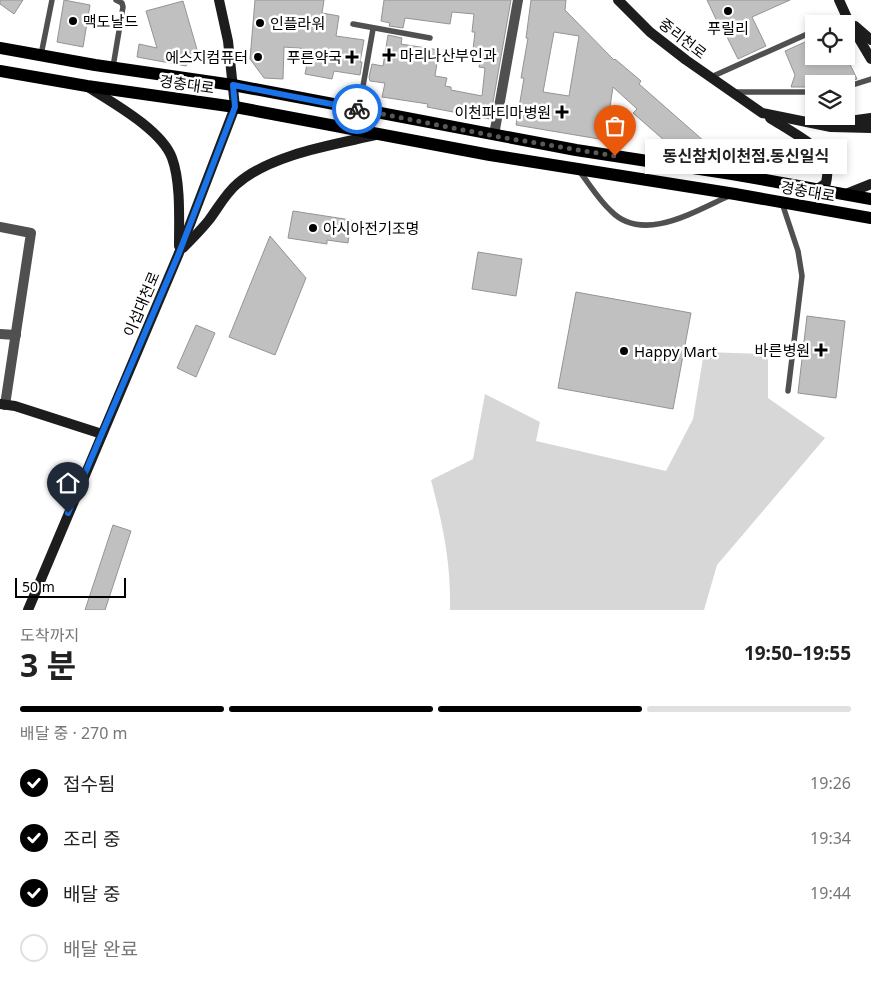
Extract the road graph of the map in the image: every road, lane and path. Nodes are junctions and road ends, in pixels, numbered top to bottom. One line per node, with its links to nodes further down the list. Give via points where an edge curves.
1 (52, 0): 17 (lane)
2 (116, 0): 19 (lane, via 123,8)
3 (218, 0): 24 (street, 이섭대천로, via 228,41)
4 (518, 0): 35 (street)
5 (618, 0): 21 (street, 중리천로, via 650,32)
6 (839, 0): 7 (street)
7 (846, 15)
8 (353, 24): 10 (lane)
9 (855, 25): 14 (street)
10 (373, 29): 13 (lane); 29 (lane)
11 (855, 31): 18 (street)
12 (805, 35): 21 (lane, 중리천로)
13 (430, 38)
14 (871, 40)
15 (0, 42): 17 (lane, 경충대로, via 24,46)
16 (0, 48): 17 (main road, 경충대로)
17 (39, 55): 19 (main road, 경충대로)
18 (871, 59)
19 (113, 67): 24 (main road, 경충대로)
20 (0, 71): 25 (main road, 경충대로)
21 (710, 78): 26 (street, 중리천로)
22 (871, 78): 23 (lane)
23 (855, 84)
24 (233, 85): 28 (street, 이섭대천로); 29 (main road, 경충대로)
25 (88, 86): 28 (main road, 경충대로); 45 (street, via 136,118 157,136 172,157 177,182)
26 (730, 92): 27 (lane); 30 (street, 중리천로)
27 (805, 92)
28 (235, 107): 34 (main road, 경충대로); 45 (street, 이섭대천로)
29 (359, 110): 35 (main road, 경충대로)
30 (762, 113): 32 (street, 중리천로); 38 (street, via 822,155 828,174 826,183)
31 (871, 118): 32 (street)
32 (831, 127): 33 (street, 중리천로)
33 (871, 128)
34 (380, 134): 36 (main road, 경충대로); 45 (street, via 271,163 256,170 236,185)
35 (494, 136): 38 (main road, 경충대로)
36 (578, 170): 39 (main road, 경충대로); 39 (lane, via 611,212 640,226 664,224)
37 (871, 184): 40 (street)
38 (816, 190): 40 (main road, 경충대로)
39 (735, 194): 42 (main road, 경충대로)
40 (846, 194): 41 (main road, 경충대로)
41 (871, 199)
42 (782, 203): 43 (main road, 경충대로); 48 (lane, via 798,251 802,276)
43 (871, 218)
44 (0, 228): 47 (street, via 31,233)
45 (179, 253): 50 (street, 이섭대천로)
46 (0, 334): 47 (street)
47 (16, 335): 49 (street)
48 (788, 391)
49 (3, 404): 50 (street)
50 (102, 434): 51 (street, 이섭대천로)
51 (28, 610)

